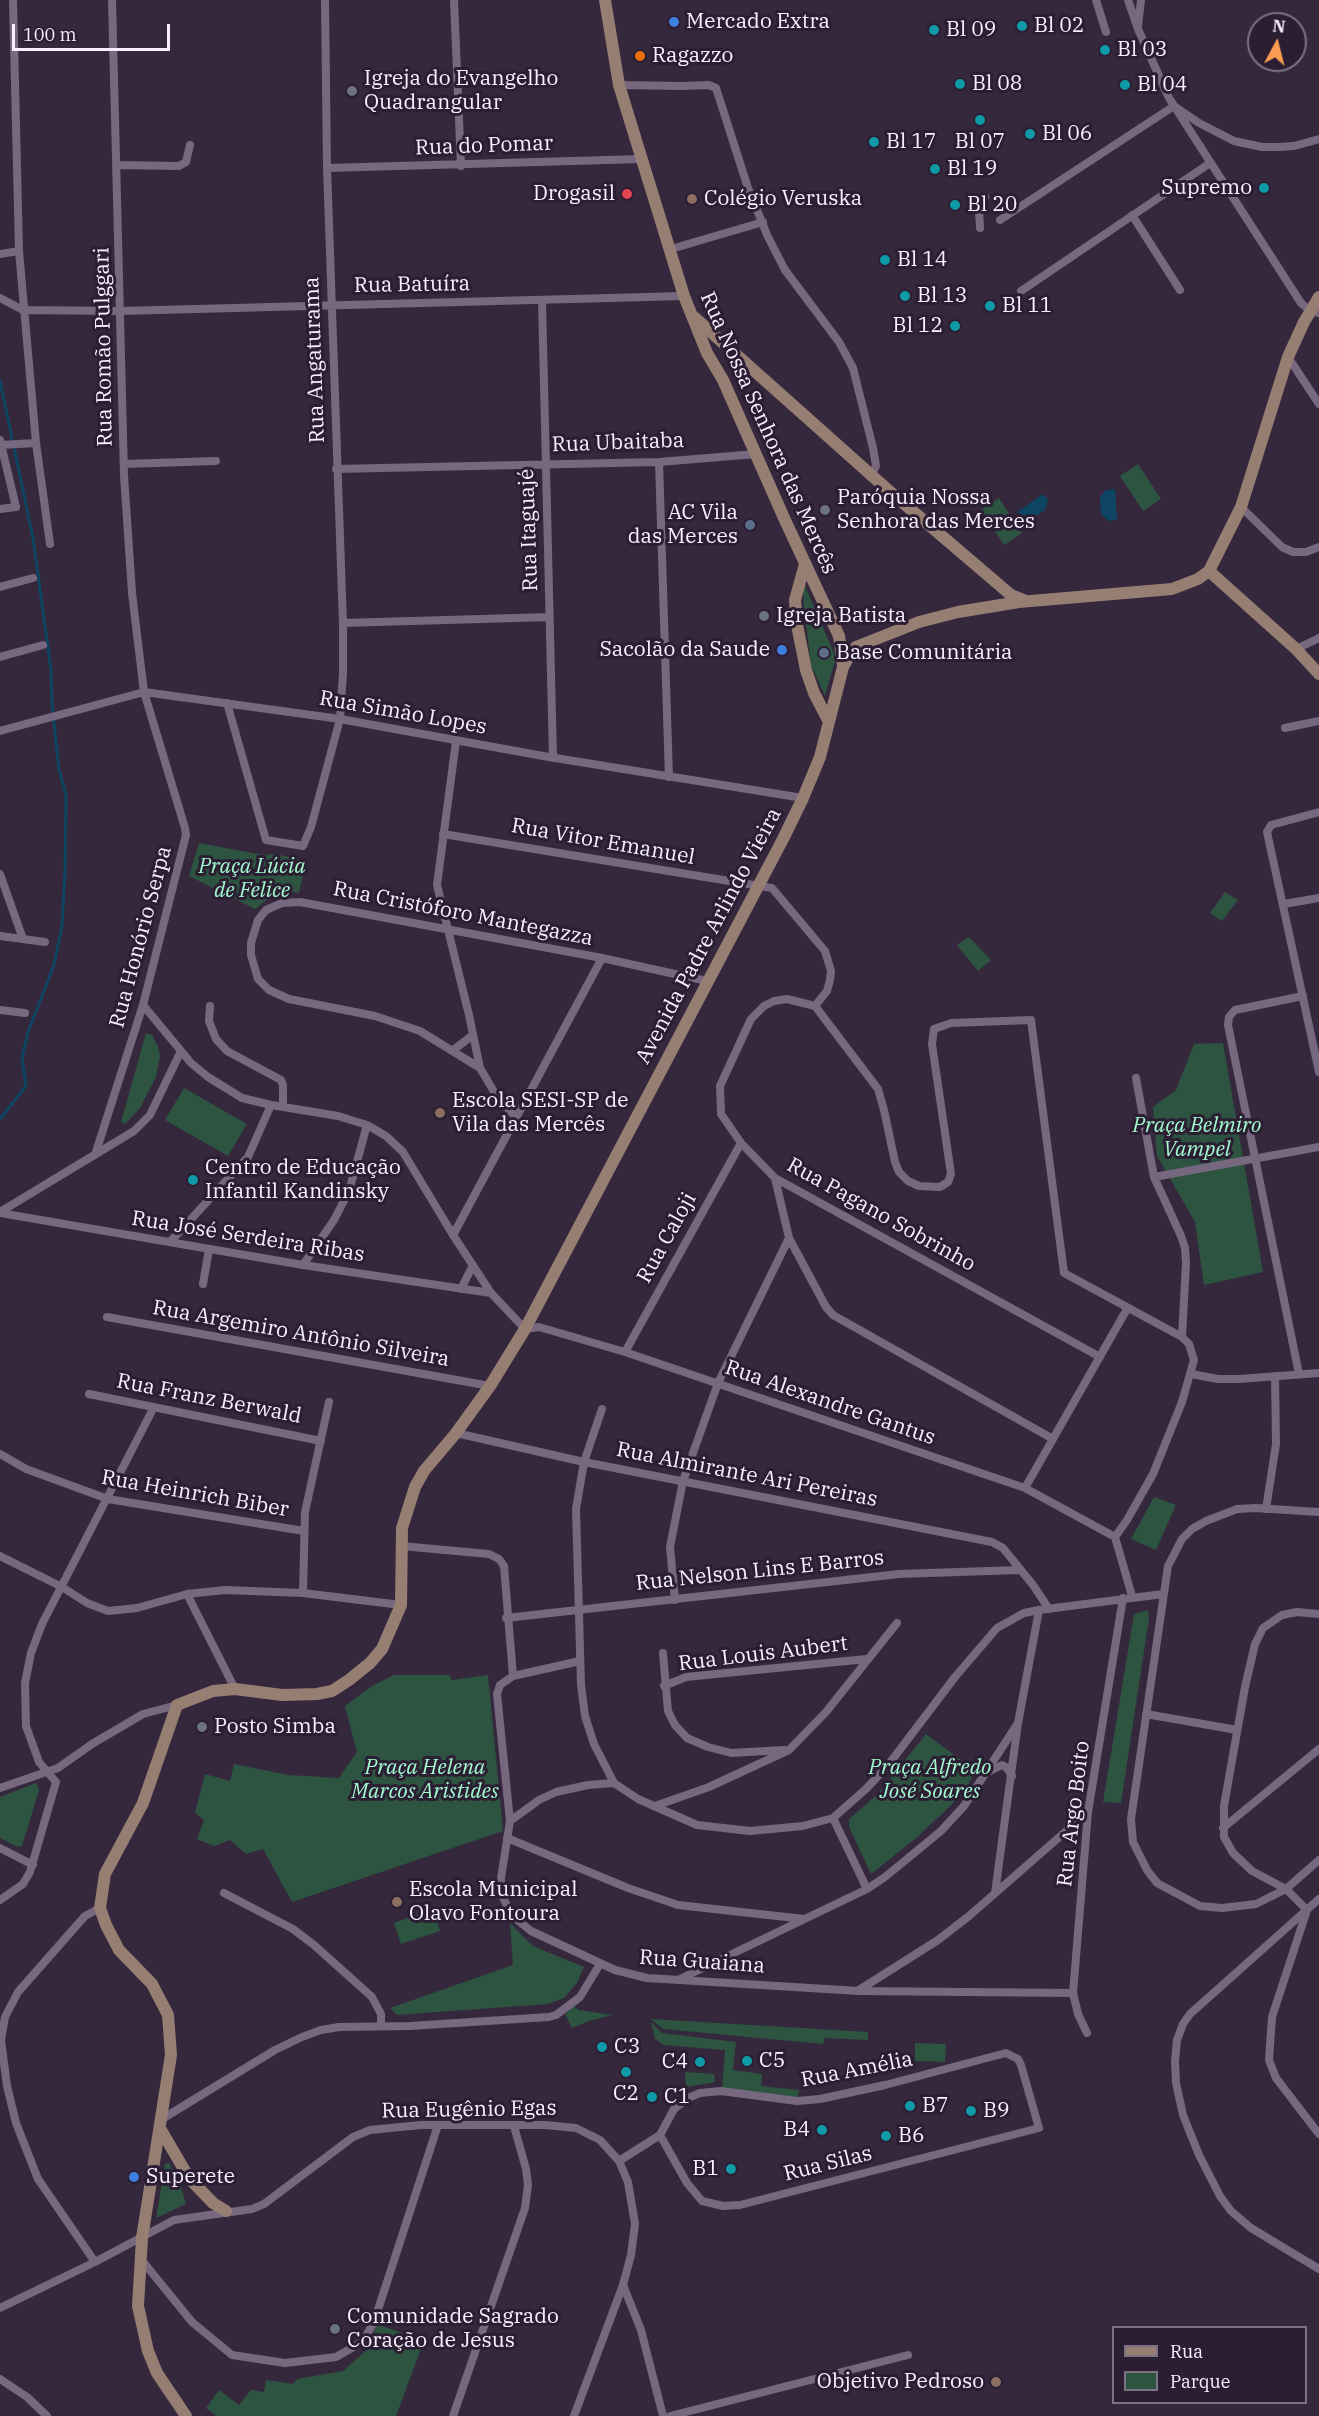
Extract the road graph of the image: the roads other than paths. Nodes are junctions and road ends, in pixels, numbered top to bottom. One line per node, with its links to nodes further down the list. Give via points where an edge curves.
1 (13, 0): 26 (street)
2 (112, 0): 17 (street, Rua Romão Pulggari)
3 (325, 0): 19 (street, Rua Angaturama)
4 (454, 0): 18 (street)
5 (604, 0): 11 (main road, Rua Nossa Senhora das Mercês)
6 (1096, 0): 10 (street)
7 (1128, 0): 9 (street)
8 (1141, 0): 9 (street)
9 (1138, 29): 12 (street)
10 (1106, 32)
11 (619, 85): 15 (main road, Rua Nossa Senhora das Mercês); 23 (street, via 709,84 716,88)
12 (1174, 106): 13 (street, via 1234,141 1280,147); 16 (street); 22 (street)
13 (1319, 139)
14 (190, 145): 17 (street, via 186,162 179,166)
15 (642, 159): 18 (street, Rua do Pomar); 25 (main road, Rua Nossa Senhora das Mercês)
16 (1210, 163): 21 (street); 37 (street, via 1301,303)
17 (117, 165): 36 (street, Rua Romão Pulggari)
18 (461, 166): 19 (street, Rua do Pomar)
19 (327, 168): 34 (street, Rua Angaturama)
20 (985, 197): 24 (street, via 979,210)
21 (1132, 215): 28 (street); 29 (street)
22 (1000, 220)
23 (763, 222): 25 (street); 51 (street, via 785,270 839,342 853,368 876,465)
24 (980, 228)
25 (671, 249): 30 (main road, Rua Nossa Senhora das Mercês)
26 (19, 251): 27 (street); 35 (street)
27 (0, 254)
28 (1180, 290)
29 (1021, 291)
30 (684, 296): 33 (street, Rua Batuíra); 38 (main road, Rua Nossa Senhora das Mercês)
31 (1319, 297): 37 (main road)
32 (0, 298): 35 (street, Rua Batuíra)
33 (542, 301): 34 (street, Rua Batuíra); 48 (street, Rua Itaguajé)
34 (332, 305): 36 (street, Rua Batuíra); 50 (street, Rua Angaturama)
35 (23, 310): 36 (street, Rua Batuíra); 44 (street)
36 (121, 312): 49 (street, Rua Romão Pulggari)
37 (1314, 312): 40 (main road)
38 (691, 314): 39 (main road); 41 (main road, Rua Nossa Senhora das Mercês)
39 (738, 356): 41 (main road, via 728,355); 51 (main road)
40 (1288, 357): 42 (street); 52 (main road)
41 (714, 366): 45 (main road, Rua Nossa Senhora das Mercês)
42 (1319, 404)
43 (2, 443): 44 (street); 53 (street, via 16,507)
44 (36, 443): 54 (street)
45 (756, 454): 47 (street, Rua Ubaitaba); 56 (main road, Rua Nossa Senhora das Mercês)
46 (216, 461): 49 (street)
47 (660, 462): 48 (street, Rua Ubaitaba); 82 (street)
48 (546, 463): 50 (street, Rua Ubaitaba); 63 (street, Rua Itaguajé)
49 (124, 464): 73 (street, Rua Romão Pulggari, via 132,592)
50 (336, 469): 64 (street, Rua Angaturama)
51 (871, 475): 60 (main road)
52 (1241, 507): 55 (street, via 1282,547 1306,552); 57 (main road)
53 (0, 509)
54 (50, 544)
55 (1319, 547)
56 (805, 564): 65 (main road, Rua Nossa Senhora das Mercês); 77 (main road, via 795,600 797,625 806,670)
57 (1209, 571): 61 (main road, via 1172,589); 69 (main road)
58 (33, 578): 59 (street)
59 (0, 587)
60 (1011, 595): 61 (main road); 62 (main road)
61 (1036, 601): 62 (main road)
62 (993, 605): 68 (main road, via 919,621)
63 (550, 617): 64 (street); 81 (street, Rua Itaguajé)
64 (343, 623): 75 (street, Rua Angaturama)
65 (840, 636): 68 (main road, Rua Nossa Senhora das Mercês); 71 (main road, Rua Nossa Senhora das Mercês)
66 (1319, 638): 69 (street)
67 (43, 645): 70 (street)
68 (855, 647): 71 (main road, Avenida Padre Arlindo Vieira)
69 (1296, 649): 72 (main road)
70 (0, 657)
71 (843, 666): 77 (main road, Avenida Padre Arlindo Vieira)
72 (1319, 674)
73 (144, 692): 74 (street, Rua Simão Lopes); 79 (street, Rua Simão Lopes); 97 (street, Rua Honório Serpa, via 186,835)
74 (227, 703): 75 (street, Rua Simão Lopes); 75 (street, Rua Angaturama, via 266,840 295,846 303,846 307,839)
75 (340, 719): 80 (street, Rua Simão Lopes)
76 (1319, 721): 78 (street)
77 (828, 722): 83 (main road, Avenida Padre Arlindo Vieira, via 820,757)
78 (1285, 728)
79 (0, 731)
80 (456, 741): 81 (street, Rua Simão Lopes); 85 (street)
81 (553, 758): 82 (street, Rua Simão Lopes)
82 (669, 777): 83 (street, Rua Simão Lopes)
83 (803, 798): 87 (main road, Avenida Padre Arlindo Vieira)
84 (1319, 812): 89 (street, via 1268,827)
85 (443, 834): 87 (street, Rua Vitor Emanuel); 90 (street, via 437,885)
86 (0, 874): 92 (street)
87 (757, 886): 95 (main road, Avenida Padre Arlindo Vieira); 99 (street, Rua Vitor Emanuel, via 772,888 825,951 831,971 828,991)
88 (1319, 898): 89 (street)
89 (1284, 903): 96 (street)
90 (449, 929): 94 (street, Rua Cristóforo Mantegazza); 102 (street); 104 (street, Rua Cristóforo Mantegazza, via 300,902 282,903 266,910 258,920 251,955 258,979 269,990 289,999 402,1023)
91 (0, 936): 92 (street)
92 (23, 939): 93 (street)
93 (45, 942)
94 (602, 958): 95 (street, Rua Cristóforo Mantegazza); 110 (street)
95 (707, 981): 130 (main road, Avenida Padre Arlindo Vieira)
96 (1303, 996): 106 (street); 115 (street, via 1245,1007 1228,1017)
97 (143, 1005): 103 (street); 114 (street, Rua Honório Serpa)
98 (210, 1006): 109 (street, via 208,1021 216,1039 227,1051 281,1080)
99 (815, 1006): 112 (street, Rua Pagano Sobrinho, via 787,999 774,1001 751,1019 720,1086 722,1114); 128 (street, via 878,1089 899,1172 908,1181 927,1187 940,1187 951,1174 932,1044 934,1029 951,1023 1031,1020 1064,1273)
100 (0, 1010): 101 (street)
101 (25, 1013)
102 (473, 1035): 104 (street); 105 (street)
103 (181, 1051): 108 (street, via 190,1063 226,1089 242,1098); 114 (street, via 150,1114 134,1131)
104 (452, 1051): 105 (street, Rua Cristóforo Mantegazza)
105 (480, 1068): 110 (street, Rua Cristóforo Mantegazza)
106 (1319, 1072)
107 (1136, 1078): 116 (street)
108 (271, 1105): 109 (street); 121 (street, via 249,1157)
109 (283, 1107): 111 (street)
110 (516, 1118): 119 (street)
111 (367, 1125): 119 (street, via 403,1152); 123 (street, via 349,1191)
112 (741, 1143): 117 (street, Rua Pagano Sobrinho); 132 (street, Rua Caloji)
113 (1319, 1148): 115 (street)
114 (95, 1155): 118 (street)
115 (1255, 1160): 116 (street); 136 (street)
116 (1154, 1177): 131 (street, via 1185,1248)
117 (775, 1178): 120 (street); 133 (street, Rua Pagano Sobrinho)
118 (0, 1213): 121 (street, Rua José Serdeira Ribas)
119 (453, 1235): 124 (street)
120 (789, 1238): 138 (street); 145 (street, via 833,1315)
121 (170, 1242): 122 (street, Rua José Serdeira Ribas)
122 (209, 1249): 123 (street, Rua José Serdeira Ribas); 125 (street)
123 (303, 1265): 126 (street, Rua José Serdeira Ribas)
124 (473, 1265): 126 (street); 127 (street)
125 (202, 1284)
126 (461, 1288): 127 (street, Rua José Serdeira Ribas)
127 (491, 1293): 130 (street)
128 (1127, 1309): 131 (street); 133 (street)
129 (107, 1317): 139 (street, Rua Argemiro Antônio Silveira)
130 (525, 1329): 132 (street, Rua Alexandre Gantus, via 539,1327); 139 (main road, Avenida Padre Arlindo Vieira)
131 (1182, 1337): 135 (street, via 1192,1349)
132 (625, 1352): 138 (street, Rua Alexandre Gantus)
133 (1100, 1357): 145 (street)
134 (1319, 1373): 136 (street)
135 (1191, 1374): 137 (street, via 1218,1379); 155 (street, via 1153,1474)
136 (1299, 1374): 137 (street)
137 (1275, 1376): 152 (street, via 1276,1444)
138 (718, 1383): 149 (street); 150 (street, Rua Alexandre Gantus)
139 (489, 1386): 144 (main road, Avenida Padre Arlindo Vieira)
140 (89, 1394): 142 (street, Rua Franz Berwald)
141 (329, 1402): 146 (street)
142 (154, 1407): 146 (street, Rua Franz Berwald); 151 (street)
143 (602, 1409): 148 (street)
144 (456, 1433): 148 (street, Rua Almirante Ari Pereiras); 156 (main road, Avenida Padre Arlindo Vieira, via 415,1487 402,1528)
145 (1053, 1439): 150 (street)
146 (321, 1441): 154 (street)
147 (0, 1454): 151 (street, Rua Heinrich Biber, via 34,1472)
148 (584, 1462): 149 (street, Rua Almirante Ari Pereiras); 166 (street, via 576,1509)
149 (683, 1481): 158 (street, Rua Almirante Ari Pereiras, via 992,1542 1003,1548); 164 (street, via 670,1547)
150 (1025, 1488): 155 (street, Rua Alexandre Gantus)
151 (108, 1499): 154 (street, Rua Heinrich Biber); 159 (street)
152 (1266, 1509): 153 (street); 162 (street, via 1222,1513 1192,1529 1173,1554)
153 (1319, 1512)
154 (304, 1531): 160 (street)
155 (1115, 1537): 163 (street)
156 (401, 1546): 165 (main road, Avenida Padre Arlindo Vieira); 170 (street, via 489,1554 499,1559 506,1573)
157 (0, 1556): 159 (street)
158 (1019, 1570): 164 (street, Rua Nelson Lins E Barros, via 899,1574); 167 (street, Rua Almirante Ari Pereiras)
159 (62, 1587): 161 (street, via 98,1609 114,1612); 184 (street, via 35,1644 25,1683 29,1738)
160 (303, 1593): 161 (street, via 225,1590); 165 (street)
161 (187, 1594): 177 (street)
162 (1163, 1594): 163 (street); 179 (street)
163 (1127, 1597): 167 (street); 190 (street, Rua Argo Boito)
164 (675, 1600): 166 (street, Rua Nelson Lins E Barros)
165 (400, 1605): 177 (main road, Avenida Padre Arlindo Vieira, via 382,1649 363,1669 332,1691 282,1695)
166 (580, 1609): 170 (street, Rua Nelson Lins E Barros); 174 (street)
167 (1049, 1609): 168 (street)
168 (1039, 1610): 180 (street); 191 (street, via 1024,1613 997,1628 889,1764)
169 (1319, 1614): 181 (street, via 1282,1615 1263,1628 1255,1644)
170 (506, 1618): 175 (street)
171 (897, 1623): 173 (street)
172 (663, 1653): 176 (street)
173 (867, 1659): 176 (street, Rua Louis Aubert, via 686,1677); 183 (street, via 826,1713)
174 (580, 1661): 175 (street); 187 (street, via 587,1723)
175 (513, 1676): 192 (street, Rua Guaiana, via 500,1685 497,1700)
176 (664, 1686): 183 (street, via 668,1711 687,1738 731,1753)
177 (235, 1689): 178 (main road, Avenida Padre Arlindo Vieira, via 213,1691)
178 (177, 1705): 184 (street, via 143,1714); 204 (main road, via 144,1803 105,1874)
179 (1146, 1714): 181 (street); 199 (street, via 1131,1819 1133,1842 1157,1883 1200,1906 1222,1908 1256,1904)
180 (1018, 1723): 185 (street); 186 (street)
181 (1237, 1730): 193 (street)
182 (1319, 1749): 193 (street)
183 (789, 1750): 189 (street, via 709,1787)
184 (47, 1771): 188 (street); 197 (street, via 56,1782)
185 (987, 1773): 186 (street, via 1002,1765); 198 (street, via 941,1831)
186 (1012, 1776): 201 (street)
187 (614, 1783): 189 (street); 192 (street, via 556,1792)
188 (0, 1788)
189 (655, 1806): 191 (street, via 697,1826 728,1830 782,1829)
190 (1088, 1812): 201 (street); 210 (street, Rua Argo Boito)
191 (833, 1818): 198 (street)
192 (510, 1821): 194 (street, Rua Guaiana)
193 (1223, 1828): 199 (street, via 1228,1845 1252,1871)
194 (507, 1838): 206 (street, via 678,1905); 207 (street, Rua Guaiana, via 502,1895 515,1918 544,1939)
195 (0, 1848): 197 (street)
196 (1319, 1860): 199 (street)
197 (33, 1865): 203 (street, via 22,1884)
198 (867, 1889): 206 (street)
199 (1286, 1889): 205 (street)
200 (224, 1893): 211 (street, via 293,1929 358,1982 372,1997 381,2014)
201 (995, 1893): 209 (street, via 938,1940)
202 (1319, 1899): 205 (street)
203 (0, 1900)
204 (100, 1908): 213 (street, via 85,1916 18,1992 5,2017); 214 (main road, via 119,1950 152,1984 168,2015 171,2055)
205 (1307, 1910): 219 (street, via 1272,2017 1269,2060 1276,2078); 225 (street, via 1190,2014 1177,2040 1175,2061 1183,2115 1220,2196 1251,2228)
206 (806, 1919): 208 (street)
207 (600, 1964): 208 (street, Rua Guaiana, via 629,1975); 211 (street, via 580,1997 549,2017)
208 (679, 1979): 209 (street, Rua Guaiana)
209 (859, 1991): 210 (street, Rua Guaiana)
210 (1073, 1993): 212 (street, Rua Argo Boito)
211 (381, 2025): 214 (street, via 339,2027 302,2037 274,2050)
212 (1087, 2033)
213 (0, 2040): 224 (street, via 16,2123 38,2179)
214 (161, 2124): 221 (main road, via 189,2178); 222 (main road)
215 (438, 2125): 216 (street, Rua Eugênio Egas); 221 (street, Rua Eugênio Egas, via 380,2128 361,2133 264,2204); 223 (street, via 374,2322 357,2345 336,2357 285,2363 232,2355 192,2322)
216 (514, 2126): 220 (street, Rua Eugênio Egas, via 576,2128 600,2140); 232 (street, via 526,2169 525,2208)
217 (1039, 2128): 218 (street, Rua Silas, via 740,2205 723,2206 702,2201 687,2183); 218 (street, Rua Amélia, via 1022,2065 1006,2054 885,2085 797,2101 721,2091 700,2093 674,2109)
218 (660, 2134): 220 (street, Rua Amélia)
219 (1319, 2134)
220 (619, 2161): 226 (street, Rua Eugênio Egas, via 628,2182 635,2224)
221 (226, 2211): 222 (street, Rua Eugênio Egas, via 174,2220)
222 (142, 2238): 223 (main road); 224 (street, Rua Eugênio Egas)
223 (140, 2257): 231 (main road, via 138,2306 148,2351 167,2391)
224 (95, 2262): 227 (street, Rua Eugênio Egas)
225 (1319, 2269)
226 (623, 2285): 233 (street, Rua Eugênio Egas); 234 (street, via 641,2330)
227 (0, 2308)
228 (908, 2355): 235 (street)
229 (0, 2379): 230 (street)
230 (47, 2416)
231 (186, 2416)
232 (453, 2416)
233 (574, 2416)
234 (663, 2416)
235 (670, 2416)

